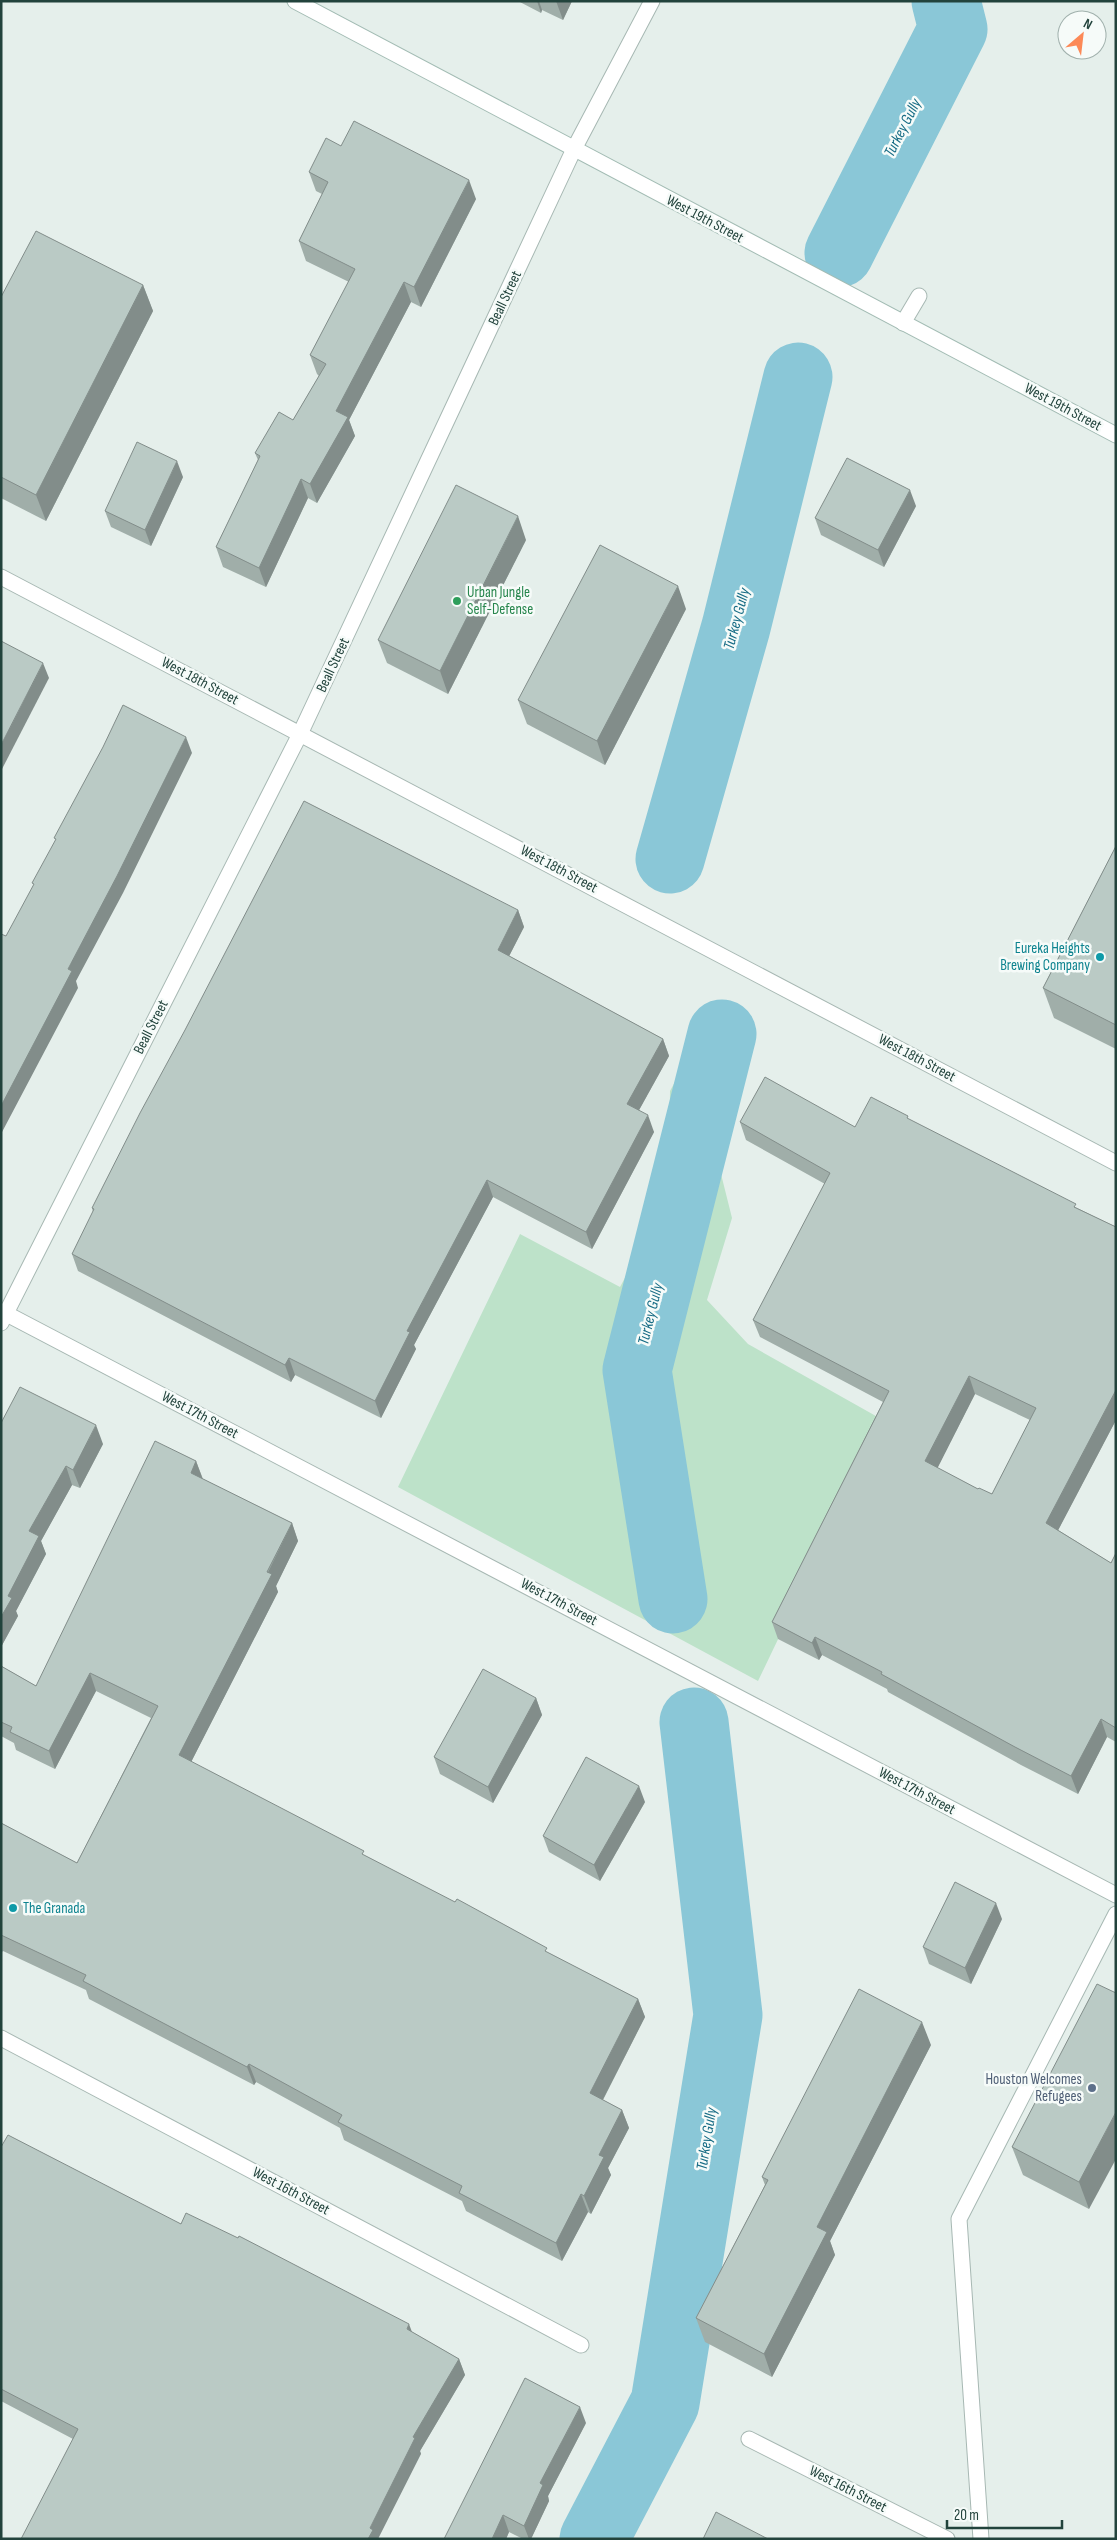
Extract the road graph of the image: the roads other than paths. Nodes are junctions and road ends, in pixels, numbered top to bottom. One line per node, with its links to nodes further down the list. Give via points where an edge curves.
1 (295, 1): 3 (street, West 19th Street)
2 (652, 1): 3 (street, Beall Street)
3 (574, 149): 5 (street, West 19th Street); 8 (street, Beall Street)
4 (919, 296): 5 (street)
5 (903, 323): 6 (street, West 19th Street)
6 (1116, 435)
7 (1, 576): 8 (street, West 18th Street)
8 (300, 734): 9 (street, West 18th Street); 10 (street, Beall Street)
9 (1116, 1163)
10 (3, 1315): 11 (street, West 17th Street)
11 (1116, 1894)
12 (1116, 1914): 17 (street, via 959,2219)
13 (1, 2038): 14 (street, West 16th Street)
14 (581, 2345)
15 (749, 2439): 16 (street, West 16th Street)
16 (947, 2539)
17 (982, 2539)

